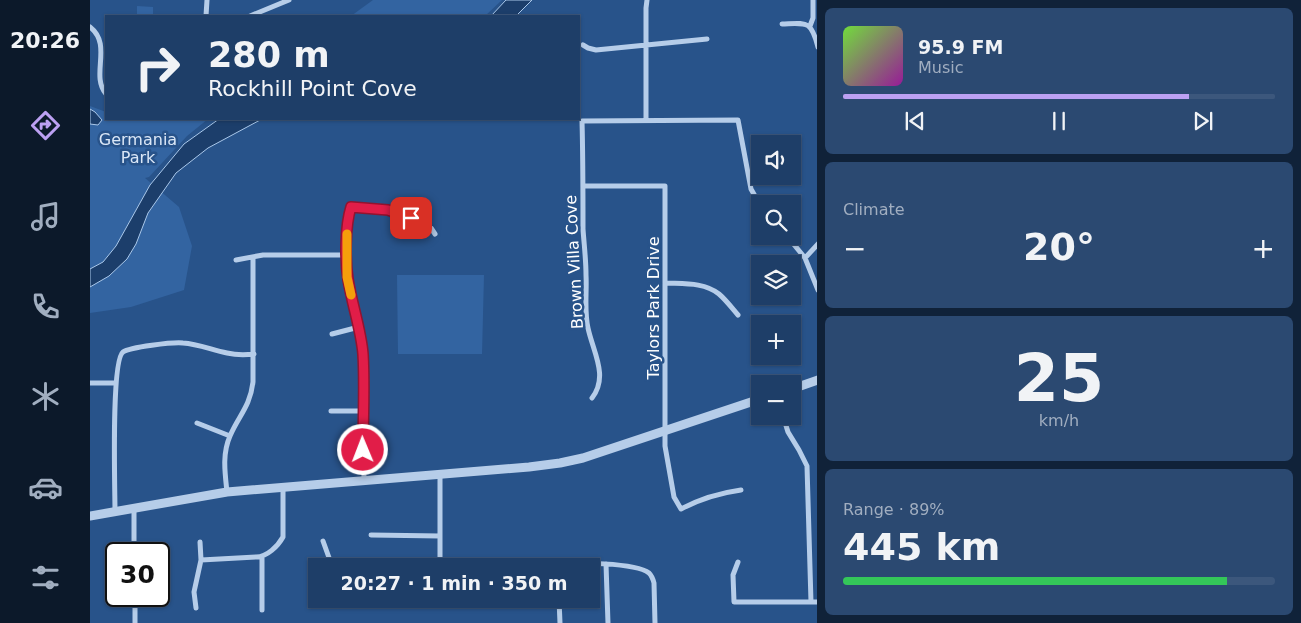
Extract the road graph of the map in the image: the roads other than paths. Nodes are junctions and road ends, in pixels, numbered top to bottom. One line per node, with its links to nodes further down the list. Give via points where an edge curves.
1 (207, 0): 5 (street)
2 (289, 0): 6 (street)
3 (647, 0): 12 (street)
4 (813, 0): 8 (street)
5 (206, 15)
6 (252, 15)
7 (782, 24): 8 (street)
8 (810, 26): 13 (street)
9 (90, 27): 14 (street, via 100,40 101,82)
10 (707, 39): 12 (street)
11 (583, 44): 12 (street, via 596,50)
12 (646, 45): 15 (street)
13 (817, 46)
14 (105, 92)
15 (646, 120): 16 (street, Brown Villa Cove, via 582,121); 17 (street, via 738,120)
16 (583, 186): 25 (street, Taylors Park Drive, via 665,186); 35 (street, Brown Villa Cove, via 587,319 600,381)
17 (754, 195)
18 (435, 234): 21 (street, via 424,223 399,212 351,207)
19 (817, 244): 23 (street)
20 (794, 245): 23 (street)
21 (346, 255): 22 (street, via 263,255); 28 (street, via 347,277)
22 (253, 258): 24 (street); 30 (street)
23 (805, 258): 26 (street)
24 (236, 260)
25 (665, 283): 27 (street, via 710,288); 41 (street, Taylors Park Drive)
26 (817, 290)
27 (738, 315)
28 (359, 327): 29 (street); 38 (street, via 363,354)
29 (332, 334)
30 (254, 354): 33 (street, via 233,354 181,342 127,350 118,360); 42 (street, via 250,400)
31 (817, 380): 34 (street)
32 (90, 383): 33 (street)
33 (115, 383): 49 (street)
34 (801, 385)
35 (592, 398)
36 (751, 402): 41 (street)
37 (331, 411): 38 (street)
38 (363, 411): 44 (street)
39 (197, 423): 42 (street)
40 (786, 425): 63 (street, via 807,466)
41 (665, 430): 43 (street, via 560,463); 46 (street, Taylors Park Drive, via 674,497 680,509 704,498)
42 (230, 436): 47 (street, via 224,459)
43 (440, 474): 44 (street); 52 (street)
44 (364, 480): 45 (street)
45 (283, 487): 47 (street); 56 (street, via 283,537)
46 (741, 490)
47 (227, 492): 48 (street)
48 (134, 508): 49 (street); 54 (street)
49 (115, 511): 50 (street)
50 (90, 516)
51 (371, 535): 52 (street)
52 (440, 536): 58 (street)
53 (323, 541): 57 (street)
54 (134, 542)
55 (200, 542): 59 (street)
56 (262, 557): 59 (street); 68 (street)
57 (329, 558)
58 (440, 558)
59 (201, 560): 66 (street, via 194,592)
60 (738, 562): 63 (street, via 733,575 734,602)
61 (600, 564): 62 (street)
62 (606, 564): 71 (street); 72 (street, via 631,567 650,574 654,583)
63 (811, 602): 64 (street)
64 (817, 602)
65 (135, 607): 69 (street)
66 (196, 608)
67 (559, 608): 70 (street)
68 (262, 610)
69 (135, 623)
70 (560, 623)
71 (608, 623)
72 (655, 623)

